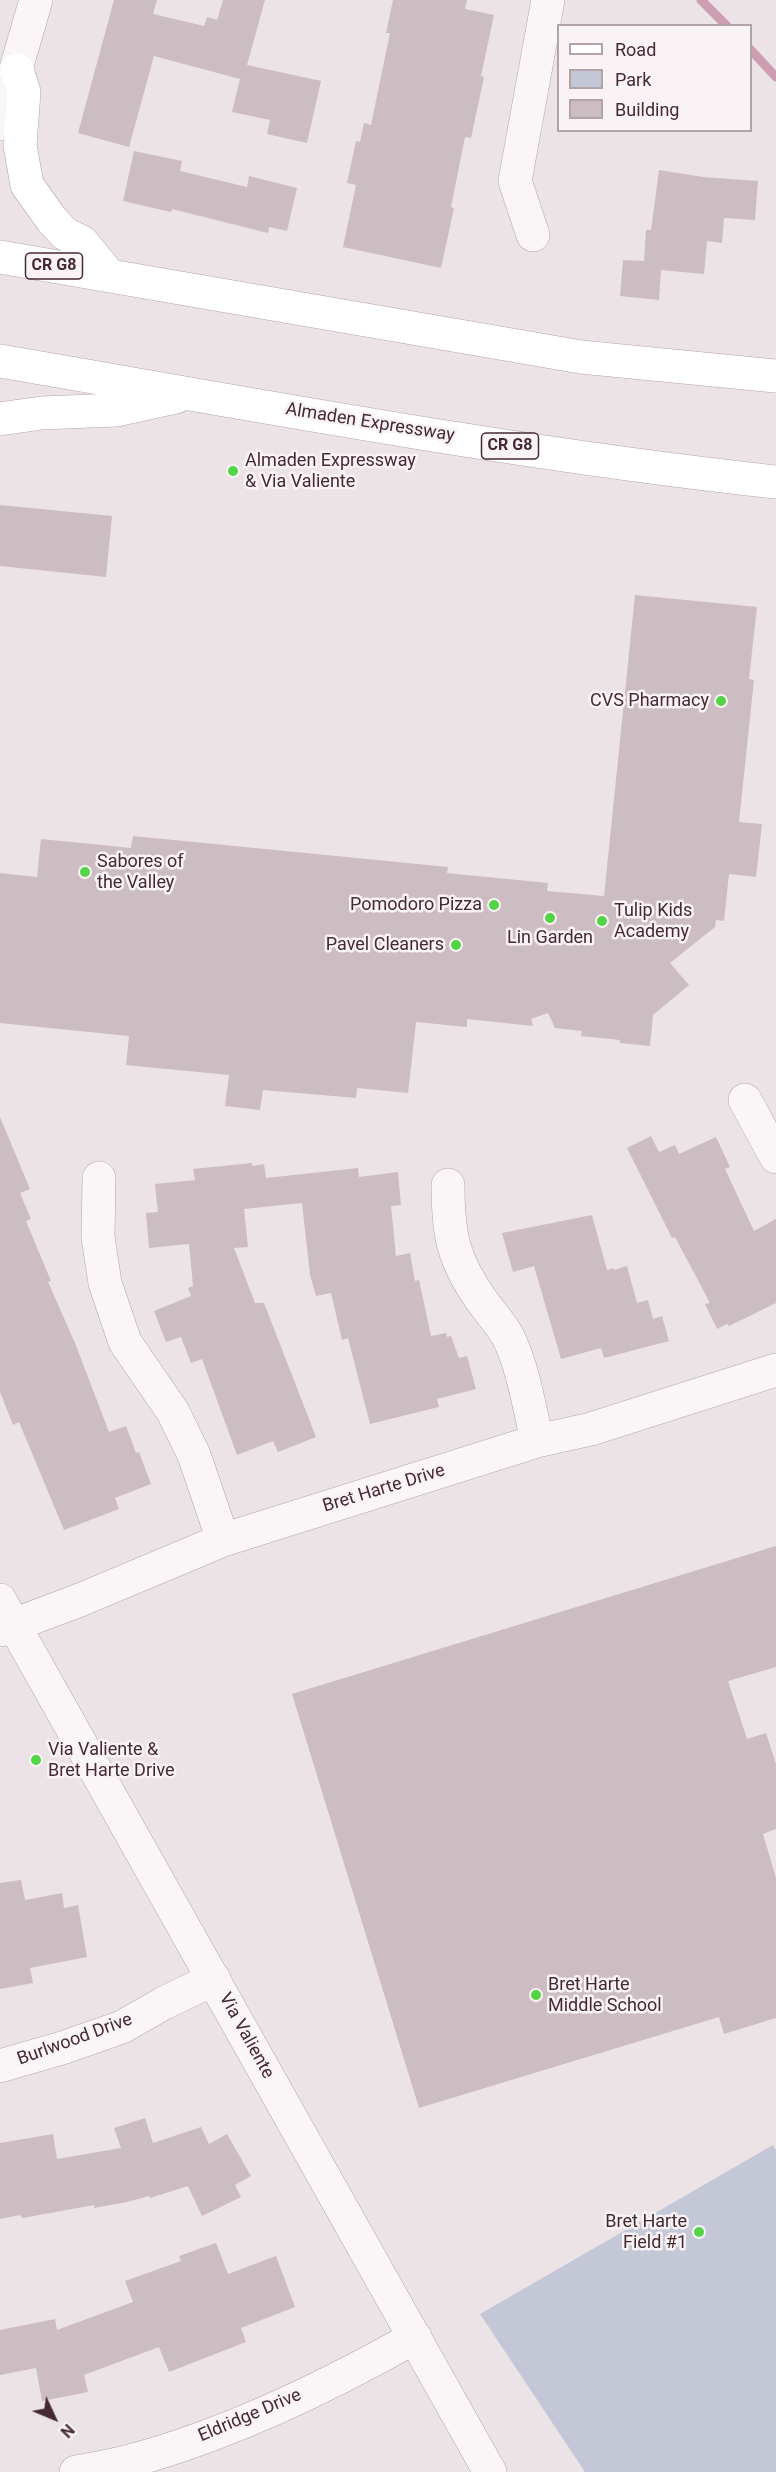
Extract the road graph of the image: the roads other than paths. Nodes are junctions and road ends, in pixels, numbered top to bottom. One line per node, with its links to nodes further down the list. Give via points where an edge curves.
1 (36, 0): 3 (street)
2 (548, 0): 5 (street, via 515,181)
3 (17, 70): 4 (street); 7 (main road, via 24,92 20,145 27,185 52,220 65,234 82,242)
4 (0, 124)
5 (533, 235)
6 (0, 257): 7 (main road, CR G8)
7 (109, 275): 9 (main road, CR G8, via 580,357)
8 (0, 361): 10 (main road, Almaden Expressway / CR G8)
9 (776, 376)
10 (191, 393): 11 (main road, via 117,410 42,412); 12 (main road, Almaden Expressway / CR G8, via 648,468)
11 (0, 418)
12 (776, 482)
13 (745, 1100): 14 (street)
14 (776, 1157)
15 (99, 1178): 19 (street, via 98,1237 105,1283 125,1342 173,1412 194,1455)
16 (448, 1185): 18 (street, via 448,1221 458,1261 507,1335 526,1389)
17 (776, 1370): 18 (street, Bret Harte Drive, via 591,1429)
18 (537, 1441): 19 (street, Bret Harte Drive)
19 (223, 1540): 20 (street, Bret Harte Drive, via 80,1600)
20 (5, 1618): 21 (street, Via Valiente)
21 (214, 1979): 22 (street, Burlwood Drive, via 122,2027); 23 (street, Via Valiente)
22 (0, 2066)
23 (414, 2337): 24 (street, Eldridge Drive, via 360,2368 223,2430 129,2462); 25 (street, Via Valiente)
24 (76, 2472)
25 (490, 2472)

